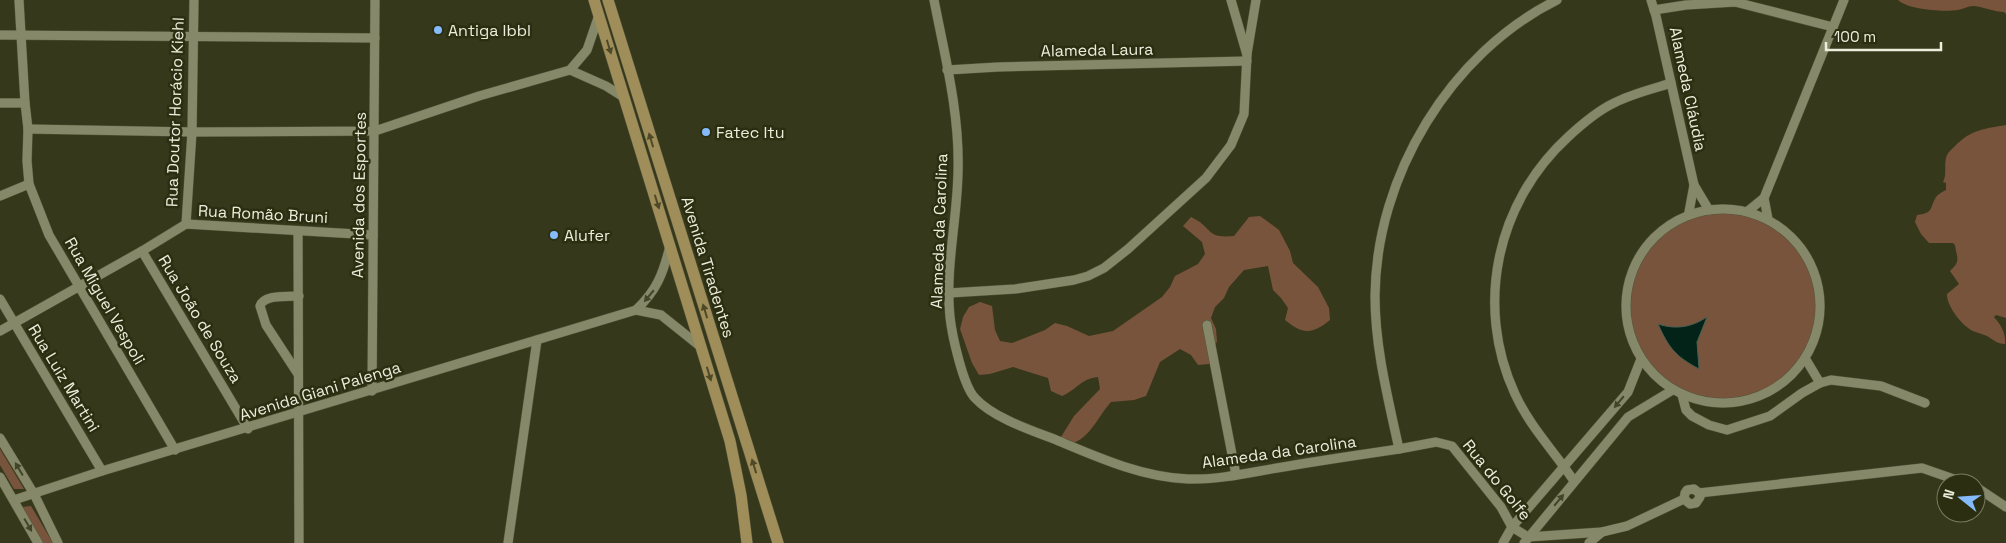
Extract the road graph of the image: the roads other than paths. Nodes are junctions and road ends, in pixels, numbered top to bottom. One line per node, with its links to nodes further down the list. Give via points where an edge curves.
1 (19, 0): 16 (street, Rua Miguel Vespoli)
2 (194, 0): 17 (street, Rua Doutor Horácio Kiehl)
3 (375, 0): 18 (street, Avenida dos Esportes)
4 (608, 0): 83 (main road, Avenida Tiradentes, one-way to 4)
5 (934, 0): 21 (street, Alameda da Carolina)
6 (1231, 0): 19 (street)
7 (1256, 0): 19 (street)
8 (1557, 0): 63 (street, via 1499,38 1464,70 1426,123 1397,182 1382,240 1375,294 1379,357)
9 (1651, 0): 12 (street, Alameda Cláudia)
10 (1844, 0): 14 (street)
11 (594, 1): 13 (main road, Avenida Tiradentes)
12 (1654, 10): 14 (street, via 1735,2); 22 (street, Alameda Cláudia)
13 (599, 15): 20 (street, via 587,50); 23 (main road, Avenida Tiradentes, one-way to 23)
14 (1833, 27): 32 (street)
15 (0, 35): 16 (street)
16 (21, 35): 17 (street); 25 (street, Rua Miguel Vespoli)
17 (193, 38): 18 (street); 28 (street, Rua Doutor Horácio Kiehl)
18 (375, 38): 27 (street, Avenida dos Esportes)
19 (1247, 58): 21 (street, Alameda Laura); 43 (street, via 1244,114 1222,159 1206,178 1110,263 1074,280 1014,289)
20 (570, 70): 23 (street); 27 (street)
21 (947, 70): 43 (street, Alameda da Carolina, via 956,118 958,173)
22 (1671, 83): 30 (street, Alameda Cláudia); 65 (street, via 1614,102 1556,148 1521,194 1503,242 1495,284 1495,306 1505,368 1529,421)
23 (625, 98): 40 (main road, Avenida Tiradentes, one-way to 40)
24 (0, 103): 25 (street)
25 (25, 103): 26 (street, Rua Miguel Vespoli)
26 (28, 129): 28 (street); 29 (street, Rua Miguel Vespoli)
27 (375, 131): 28 (street); 39 (street, Avenida dos Esportes)
28 (192, 132): 37 (street, Rua Doutor Horácio Kiehl)
29 (29, 184): 31 (street); 42 (street, Rua Miguel Vespoli, via 49,235)
30 (1694, 185): 33 (street); 34 (street)
31 (0, 196)
32 (1764, 198): 35 (street); 36 (street)
33 (1709, 210): 34 (street); 35 (street, via 1727,207)
34 (1689, 212): 53 (street, via 1646,245 1632,272 1626,301 1629,331)
35 (1748, 212): 36 (street)
36 (1768, 219): 52 (street, via 1785,229 1806,252 1818,280 1821,310 1815,341)
37 (186, 224): 38 (street, Rua Romão Bruni); 41 (street, Rua Romão Bruni)
38 (298, 231): 39 (street, Rua Romão Bruni); 44 (street)
39 (373, 234): 56 (street, Avenida dos Esportes)
40 (670, 246): 46 (street, one-way to 46, via 656,287); 51 (main road, Avenida Tiradentes)
41 (142, 251): 42 (street, Rua Romão Bruni); 61 (street, Rua João de Souza)
42 (78, 286): 47 (street, Rua Romão Bruni); 64 (street, Rua Miguel Vespoli)
43 (949, 293): 68 (street, Alameda da Carolina, via 950,318 960,364 968,388 984,406 1030,430 1137,470 1188,479)
44 (299, 296): 54 (street); 54 (street, via 270,298 260,306 266,325)
45 (0, 299): 47 (street, Rua Luiz Martini)
46 (636, 310): 50 (street, Avenida Giani Palenga); 51 (street, via 661,315)
47 (14, 323): 49 (street, Rua Romão Bruni); 66 (street, Rua Luiz Martini)
48 (1206, 325): 68 (street)
49 (0, 331)
50 (537, 340): 56 (street, Avenida Giani Palenga); 81 (street)
51 (701, 347): 82 (main road, Avenida Tiradentes, one-way to 82, via 730,441)
52 (1805, 358): 55 (street); 58 (street, via 1776,388 1748,400 1718,403)
53 (1642, 359): 57 (street, via 1653,376); 65 (street, one-way to 65, via 1628,392)
54 (299, 374): 60 (street)
55 (1820, 383): 58 (street, via 1770,416 1727,430 1692,416 1686,410); 59 (street, via 1831,380 1880,386)
56 (372, 391): 60 (street, Avenida Giani Palenga)
57 (1671, 391): 58 (street); 70 (street, via 1628,417)
58 (1682, 395)
59 (1925, 403)
60 (299, 413): 61 (street, Avenida Giani Palenga); 80 (street)
61 (248, 429): 64 (street, Avenida Giani Palenga)
62 (0, 438): 71 (street, one-way to 62)
63 (1399, 449): 68 (street, Alameda da Carolina); 75 (street, Rua do Golfe, via 1436,442 1452,446 1501,507)
64 (175, 450): 66 (street, Avenida Giani Palenga)
65 (1564, 466): 70 (street); 75 (street)
66 (102, 471): 71 (street, Avenida Giani Palenga)
67 (1936, 473): 76 (street, Rua do Golfe, via 1922,468 1699,493 1696,503 1690,504 1684,499 1627,526)
68 (1236, 475)
69 (0, 476): 73 (street)
70 (1574, 481): 77 (street, one-way to 70)
71 (34, 494): 73 (street, Avenida Giani Palenga); 79 (street)
72 (1986, 494): 74 (street)
73 (14, 500): 78 (street, one-way to 78)
74 (2006, 507)
75 (1512, 527): 77 (street, Rua do Golfe); 84 (street)
76 (1602, 532): 77 (street, Rua do Golfe); 85 (street)
77 (1526, 540)
78 (38, 543)
79 (58, 543)
80 (299, 543)
81 (508, 543)
82 (748, 543)
83 (778, 543)
84 (1503, 543)
85 (1589, 543)

